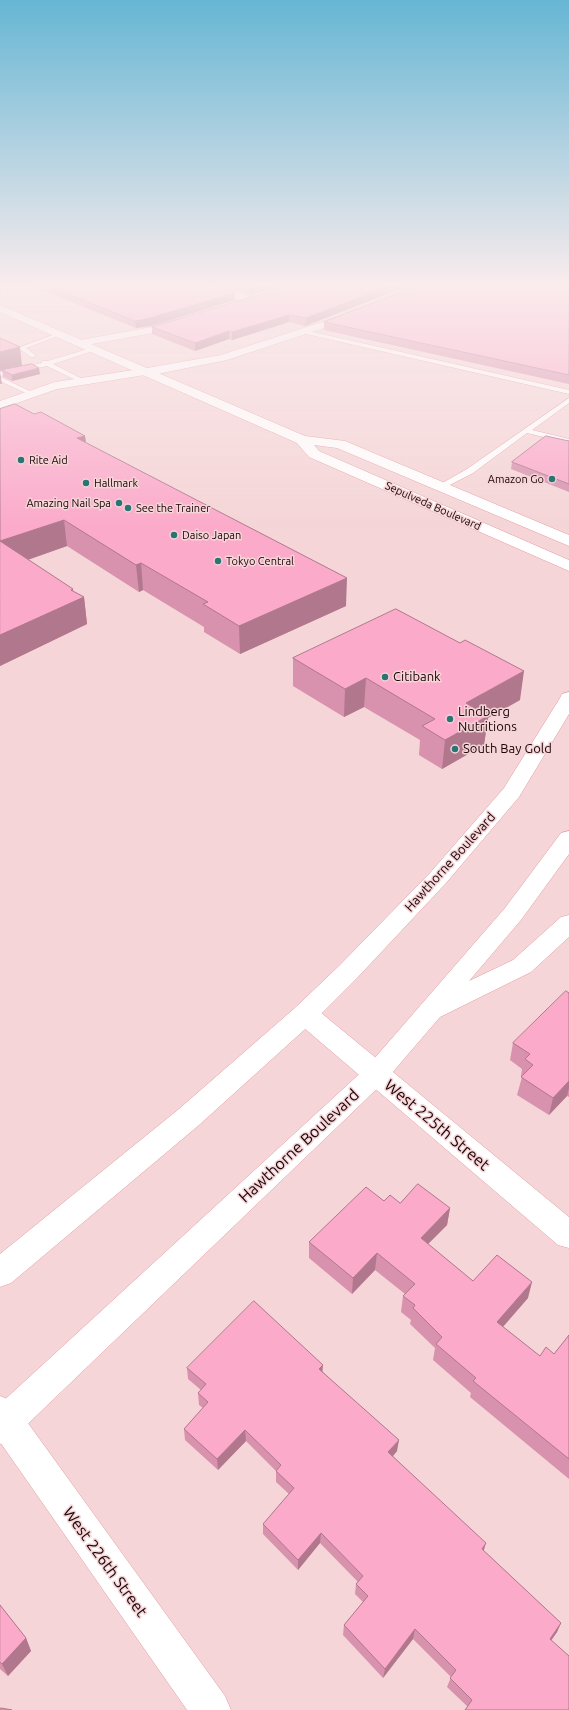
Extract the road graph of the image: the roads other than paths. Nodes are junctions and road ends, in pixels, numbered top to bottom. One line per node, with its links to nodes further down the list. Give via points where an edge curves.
1 (33, 367): 7 (lane)
2 (52, 367): 9 (lane)
3 (135, 367): 6 (main road, Sepulveda Boulevard)
4 (176, 367): 6 (main road)
5 (458, 367): 10 (lane)
6 (147, 372): 9 (main road); 15 (main road, Sepulveda Boulevard)
7 (0, 374)
8 (0, 379): 11 (lane)
9 (82, 381): 11 (main road)
10 (569, 392)
11 (32, 394): 13 (main road)
12 (569, 400): 14 (lane)
13 (0, 405)
14 (526, 431): 16 (lane); 17 (lane, via 470,471)
15 (302, 440): 17 (main road, Sepulveda Boulevard, via 340,444); 21 (main road, Sepulveda Boulevard, via 314,454)
16 (569, 441)
17 (441, 486): 18 (main road, Sepulveda Boulevard)
18 (526, 523): 19 (main road); 20 (main road, Sepulveda Boulevard)
19 (569, 529)
20 (569, 541)
21 (569, 566)
22 (569, 698): 26 (main road, Hawthorne Boulevard, via 512,792 438,878)
23 (569, 838): 25 (main road, Hawthorne Boulevard, via 513,914)
24 (569, 923): 25 (main road, via 522,966)
25 (428, 1013): 27 (main road, Hawthorne Boulevard)
26 (305, 1014): 27 (main road, West 225th Street); 29 (main road, Hawthorne Boulevard, via 189,1117)
27 (376, 1074): 28 (main road, West 225th Street); 30 (main road, Hawthorne Boulevard)
28 (569, 1235)
29 (0, 1273)
30 (2, 1421): 31 (main road, West 226th Street)
31 (211, 1710)

